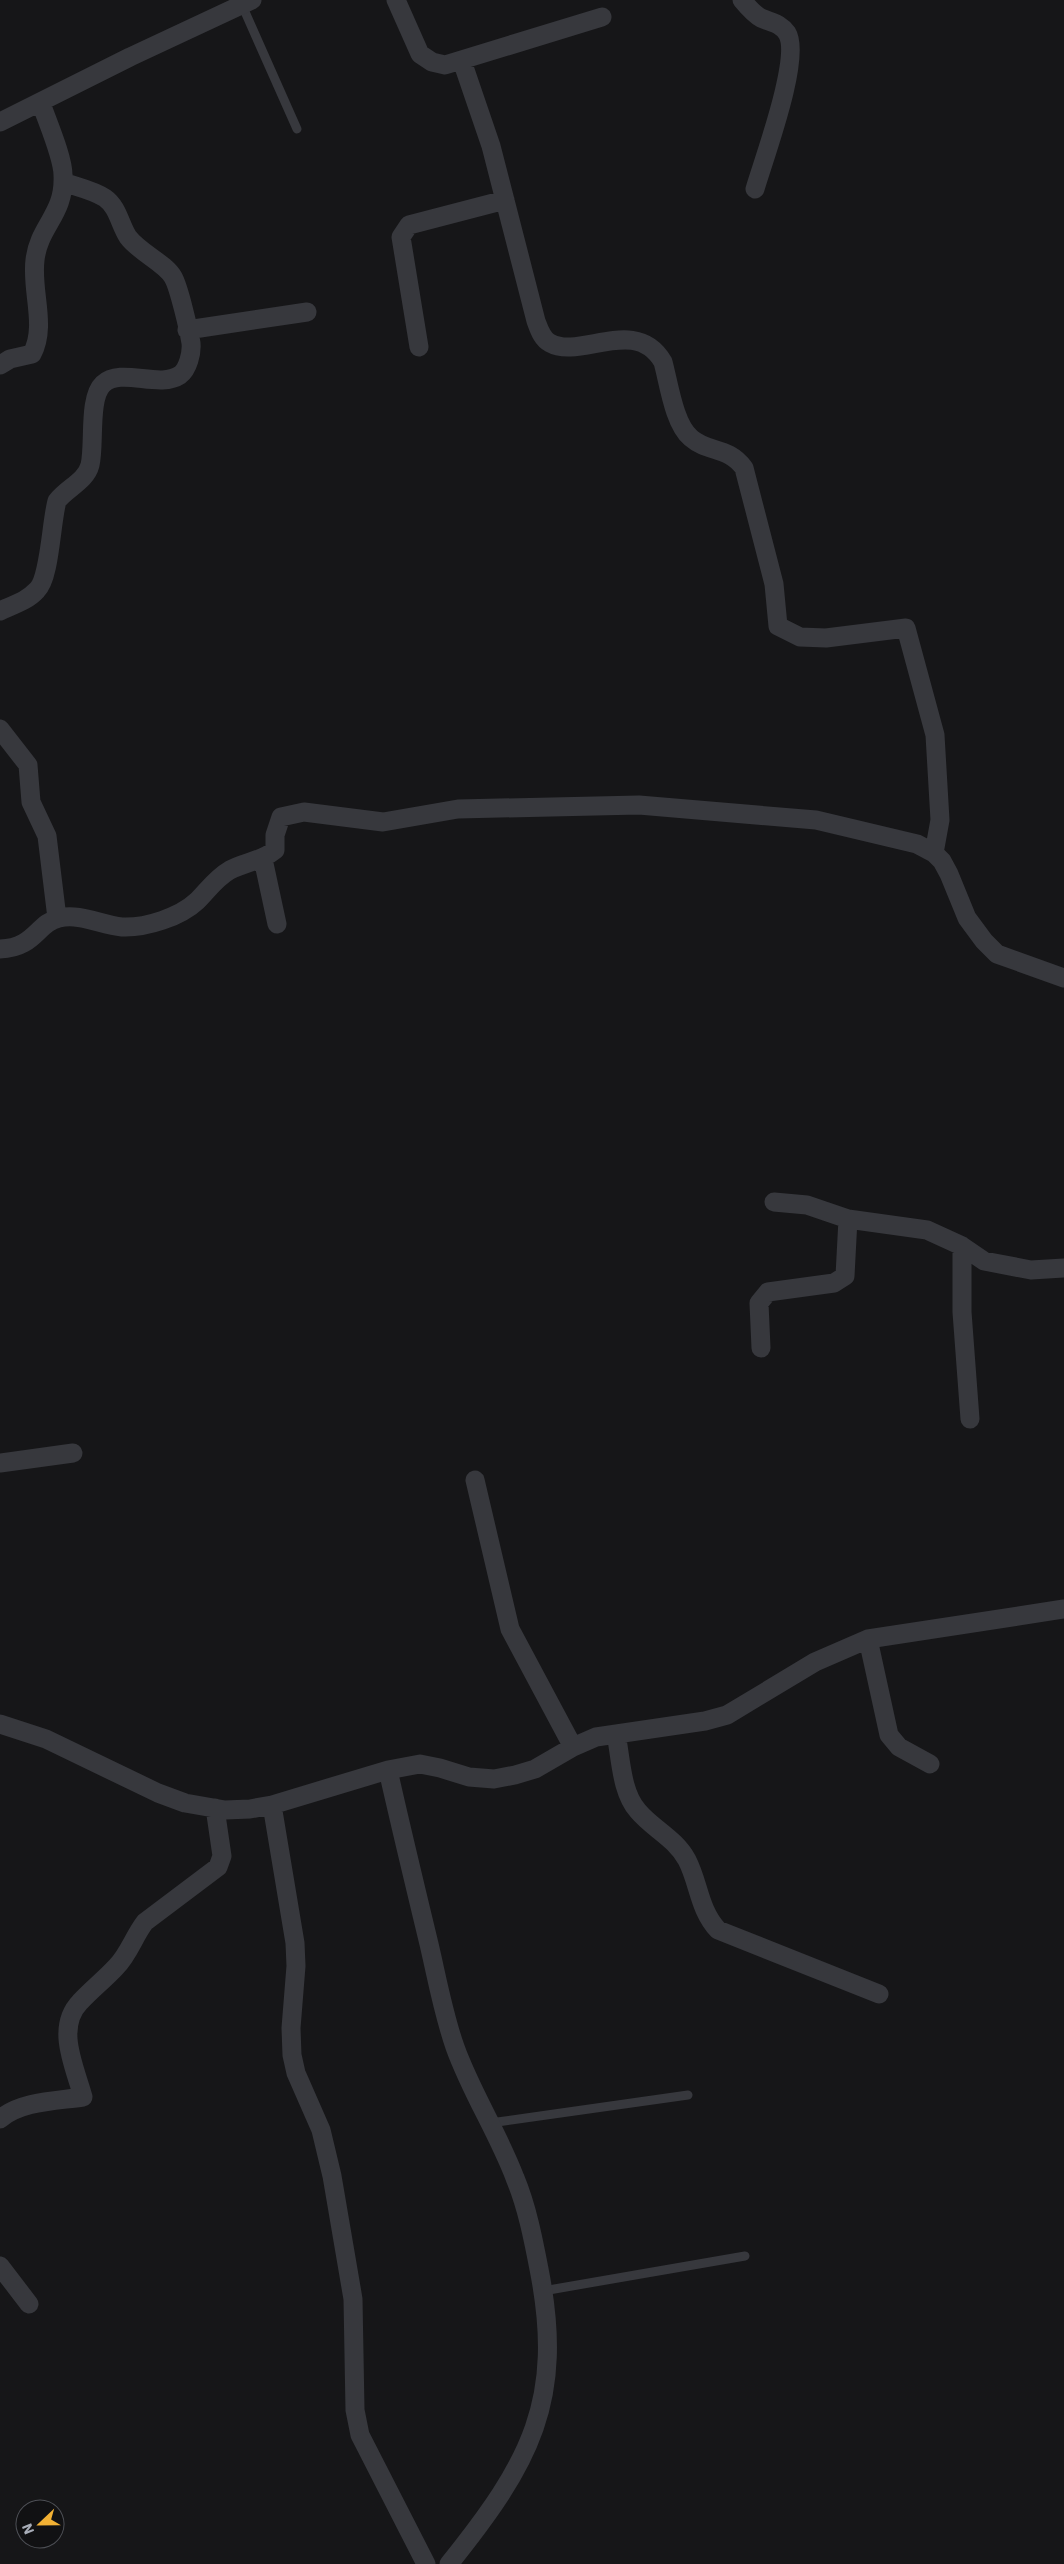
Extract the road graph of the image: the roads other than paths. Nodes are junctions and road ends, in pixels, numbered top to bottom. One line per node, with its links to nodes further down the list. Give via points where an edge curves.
1 (396, 0): 5 (street, via 420,54 439,64)
2 (742, 0): 10 (street, via 760,18 779,24 788,35 791,51 784,93)
3 (247, 3): 6 (street); 8 (lane)
4 (602, 17): 5 (street)
5 (462, 61): 11 (street, via 491,146)
6 (41, 102): 7 (street); 9 (street)
7 (0, 122)
8 (297, 129)
9 (63, 182): 13 (street, via 107,199 128,237 148,257 166,268 174,278); 15 (street, via 63,197 42,235 35,261 38,342 32,354)
10 (755, 189)
11 (504, 200): 14 (street, via 409,225 404,230 401,237); 18 (street, via 542,336 551,344 564,347 621,339 648,346 658,353 663,362 680,427 692,439 736,456 744,468 774,584 778,626 800,637 826,638 906,628 935,735 940,820)
12 (306, 312): 13 (street)
13 (187, 330): 16 (street, via 191,344 189,360 181,374 168,380 112,378 102,384 96,397 90,466 58,501 41,583 26,599)
14 (419, 347)
15 (0, 366)
16 (0, 611)
17 (0, 729): 20 (street, via 28,765 31,802 47,836)
18 (934, 852): 19 (street, via 918,844 816,820 639,805 458,809 383,822 304,812 286,814 277,821 275,850); 23 (street, via 949,874 967,918 997,954)
19 (263, 858): 20 (street, via 232,869 217,878 195,903 150,923 124,927 75,916); 21 (street)
20 (57, 918): 22 (street, via 29,941)
21 (277, 924)
22 (0, 949)
23 (1064, 978)
24 (774, 1202): 25 (street, via 807,1205)
25 (848, 1219): 26 (street, via 927,1230); 28 (street, via 846,1276 834,1283 768,1292 759,1303)
26 (962, 1246): 27 (street, via 984,1262 1031,1270); 29 (street, via 962,1312)
27 (1064, 1268)
28 (761, 1348)
29 (970, 1419)
30 (73, 1453): 31 (street)
31 (0, 1463)
32 (475, 1480): 37 (street, via 510,1629)
33 (1064, 1609): 34 (street)
34 (868, 1638): 36 (street, via 815,1662 726,1715); 38 (street, via 889,1735 899,1747)
35 (0, 1724): 41 (street, via 46,1739 158,1793 185,1803)
36 (616, 1734): 37 (street); 42 (street, via 628,1795 645,1819 679,1848 708,1919 718,1930)
37 (572, 1747): 39 (street, via 534,1769 494,1779 469,1777 420,1764)
38 (930, 1764)
39 (388, 1770): 40 (street); 45 (street, via 454,2045)
40 (272, 1805): 41 (street, via 250,1809); 50 (street, via 295,1943 290,2028 292,2056 321,2130 334,2185 353,2299 355,2410 360,2435)
41 (215, 1808): 44 (street, via 222,1856 218,1867 145,1922 124,1957 78,2004 68,2022 66,2037 83,2097 9,2111)
42 (879, 1994)
43 (688, 2094): 45 (lane)
44 (0, 2119)
45 (490, 2122): 48 (street, via 516,2179 531,2230)
46 (745, 2256): 48 (lane)
47 (0, 2266): 49 (street)
48 (543, 2291): 51 (street, via 549,2356 538,2420 510,2483)
49 (29, 2304)
50 (426, 2564)
51 (449, 2564)

